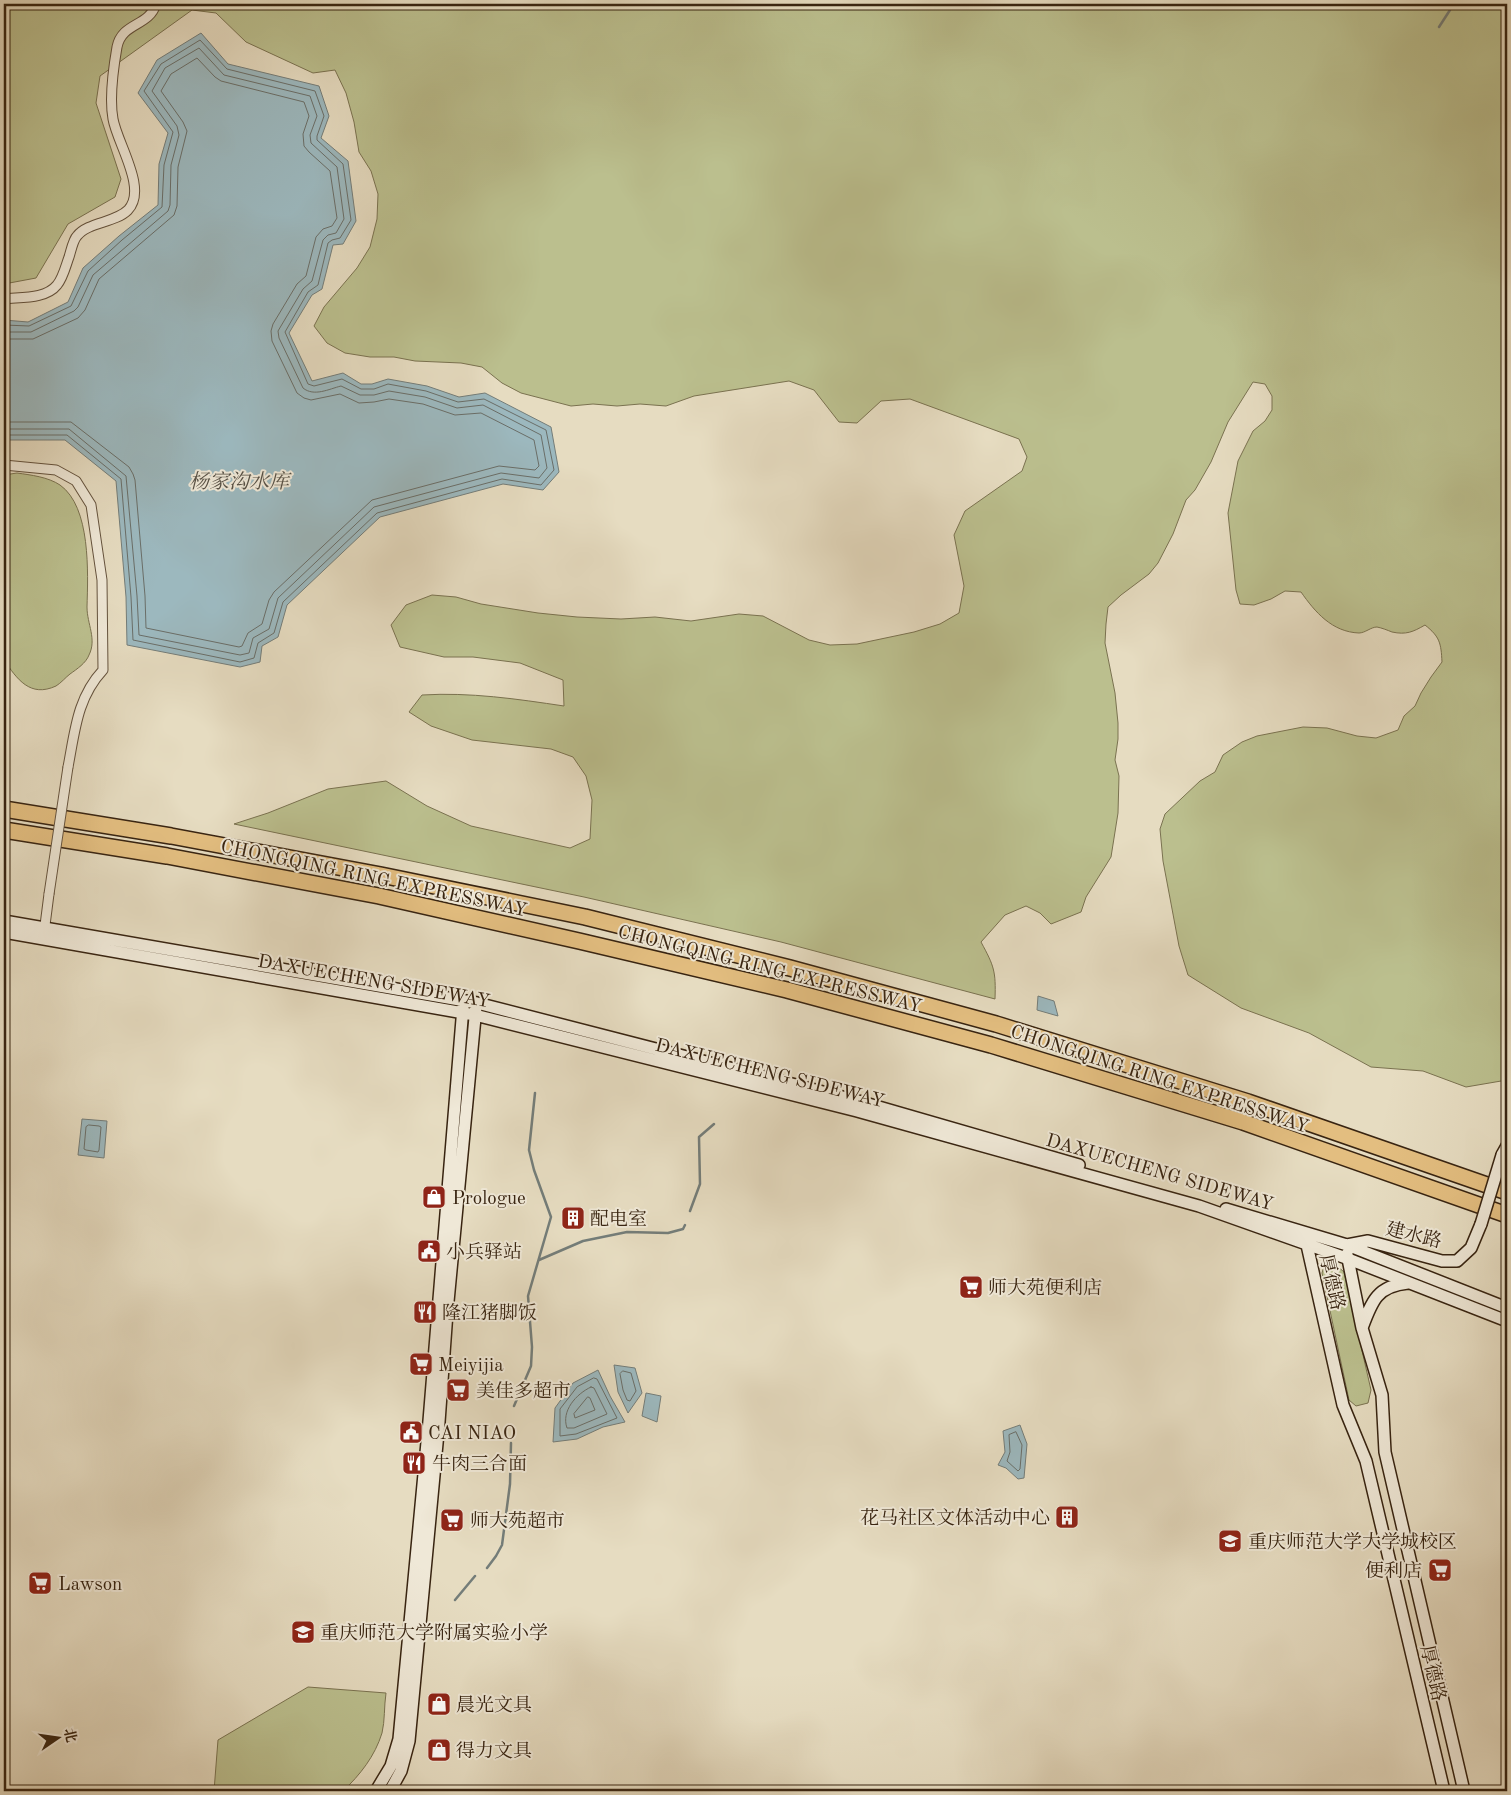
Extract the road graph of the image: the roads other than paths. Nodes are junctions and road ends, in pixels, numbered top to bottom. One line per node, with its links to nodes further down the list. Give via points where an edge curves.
1 (156, 4): 2 (street, via 146,19 122,34 117,46 111,101 113,121 135,194 129,209 77,236 58,284 47,294)
2 (4, 299)
3 (4, 466): 8 (street, bridge, via 56,470 76,482 90,505 102,580 103,670 92,681 81,703 68,767)
4 (4, 809): 13 (highway, CHONGQING RING EXPRESSWAY, via 401,879 586,917 790,968 996,1024 1248,1102)
5 (4, 830): 14 (highway, CHONGQING RING EXPRESSWAY, via 167,856 379,896 787,990 991,1045 1243,1122)
6 (4, 922): 8 (street, DAXUECHENG SIDEWAY)
7 (4, 932): 8 (street, DAXUECHENG SIDEWAY)
8 (44, 934): 9 (street, DAXUECHENG SIDEWAY); 11 (street, DAXUECHENG SIDEWAY)
9 (464, 1000): 10 (street, DAXUECHENG SIDEWAY); 11 (street)
10 (476, 1009): 11 (street, DAXUECHENG SIDEWAY); 15 (street, DAXUECHENG SIDEWAY, via 1199,1206); 16 (street, DAXUECHENG SIDEWAY, via 868,1104); 23 (street, via 409,1741)
11 (462, 1013): 22 (street, via 399,1739 391,1766)
12 (1505, 1151): 16 (street, 建水路, bridge, via 1481,1224 1470,1248 1457,1261 1442,1261 1368,1241)
13 (1507, 1192)
14 (1507, 1216)
15 (1307, 1245): 16 (street, 厚德路); 17 (street, DAXUECHENG SIDEWAY); 24 (street, 厚德路, via 1343,1404 1366,1461)
16 (1347, 1245): 17 (street, 厚德路); 19 (street, DAXUECHENG SIDEWAY)
17 (1346, 1258): 18 (street, DAXUECHENG SIDEWAY); 21 (street, 厚德路)
18 (1410, 1283): 20 (street, DAXUECHENG SIDEWAY); 21 (street, via 1396,1284 1381,1291)
19 (1507, 1308)
20 (1507, 1321)
21 (1362, 1328): 25 (street, 厚德路, via 1382,1395 1385,1452)
22 (376, 1791)
23 (390, 1791)
24 (1444, 1791)
25 (1464, 1791)

